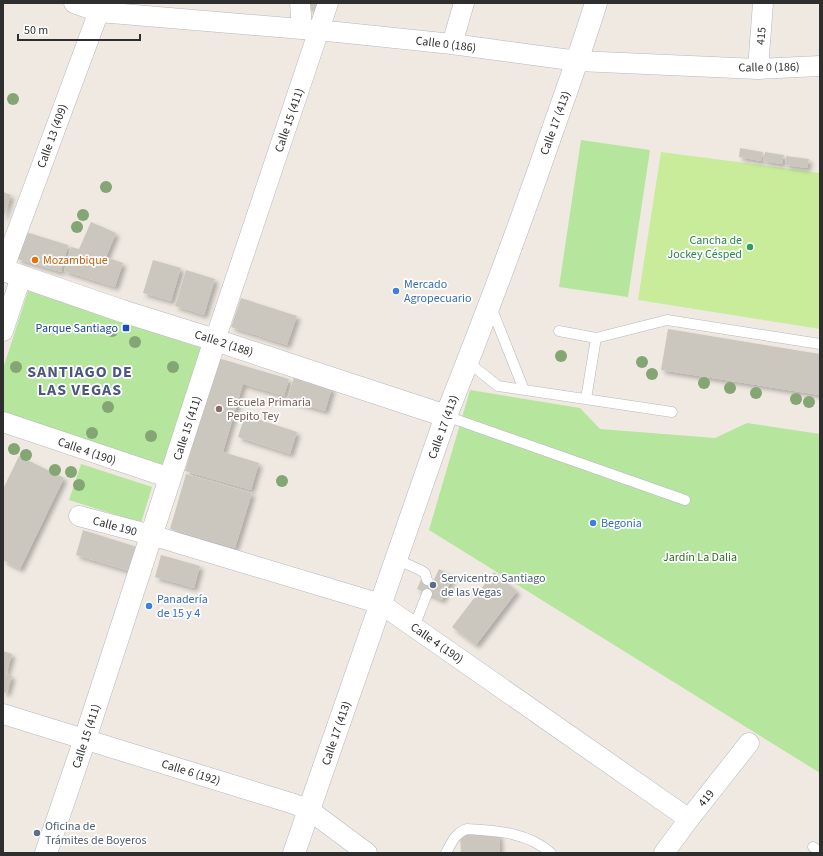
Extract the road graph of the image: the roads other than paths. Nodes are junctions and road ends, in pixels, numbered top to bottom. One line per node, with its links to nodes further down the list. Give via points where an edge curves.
1 (74, 3): 7 (street, Calle 0 (186))
2 (300, 3): 8 (street)
3 (328, 3): 8 (street, Calle 15 (411))
4 (464, 3): 9 (street)
5 (596, 3): 10 (main road, Calle 17 (413))
6 (763, 3): 12 (street, 415)
7 (100, 7): 8 (street, Calle 0 (186)); 13 (street, Calle 13 (409))
8 (311, 30): 9 (street, Calle 0 (186)); 18 (street, Calle 15 (411))
9 (452, 44): 10 (street, Calle 0 (186))
10 (578, 61): 12 (street, Calle 0 (186)); 14 (main road, Calle 17 (413))
11 (820, 66): 12 (street, Calle 0 (186))
12 (758, 69)
13 (9, 272): 15 (street, Calle 13 (409)); 18 (main road, Calle 2 (188))
14 (490, 303): 20 (main road, Calle 17 (413)); 21 (lane)
15 (3, 331)
16 (559, 331): 17 (lane)
17 (596, 338): 19 (lane, via 667,320); 22 (lane)
18 (215, 340): 24 (main road, Calle 2 (188)); 26 (main road, Calle 15 (411))
19 (820, 344)
20 (468, 362): 21 (lane, via 498,386); 24 (main road, Calle 17 (413))
21 (524, 390): 22 (lane)
22 (586, 399): 23 (lane)
23 (672, 412)
24 (446, 416): 27 (lane); 30 (main road, Calle 17 (413))
25 (3, 422): 26 (street, Calle 4 (190))
26 (170, 478): 29 (main road, Calle 15 (411))
27 (685, 500)
28 (79, 516): 29 (street, Calle 190)
29 (151, 535): 33 (street, Calle 4 (190)); 36 (main road, Calle 15 (411))
30 (396, 559): 31 (lane, via 425,573); 33 (main road, Calle 17 (413))
31 (428, 580)
32 (427, 594): 34 (lane)
33 (381, 604): 34 (street, Calle 4 (190)); 38 (main road, Calle 17 (413))
34 (414, 627): 39 (street, Calle 4 (190))
35 (3, 714): 36 (street, Calle 6 (192))
36 (85, 740): 38 (street, Calle 6 (192)); 40 (main road, Calle 15 (411))
37 (749, 743): 39 (street, 419)
38 (309, 810): 41 (main road, Calle 17 (413)); 42 (street, Calle 6 (192))
39 (689, 819): 45 (street, 419)
40 (46, 853)
41 (294, 853)
42 (367, 853)
43 (446, 853): 44 (lane, via 456,836 467,830 513,833 529,839)
44 (551, 853)
45 (664, 853)

